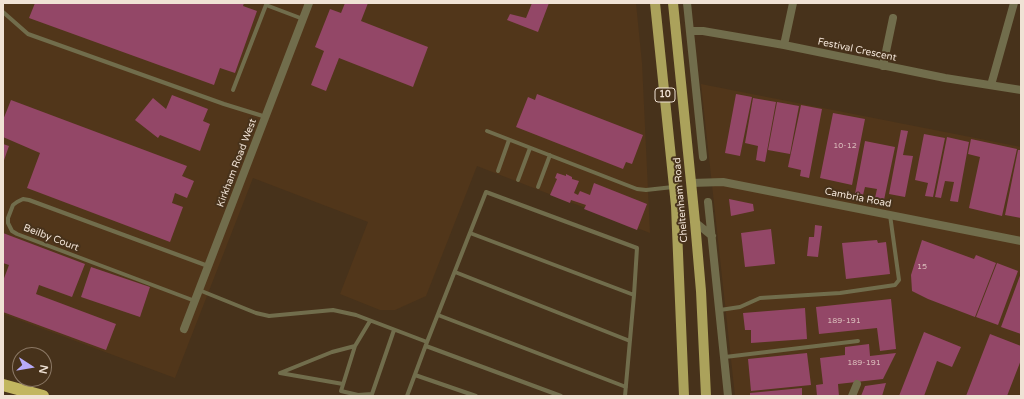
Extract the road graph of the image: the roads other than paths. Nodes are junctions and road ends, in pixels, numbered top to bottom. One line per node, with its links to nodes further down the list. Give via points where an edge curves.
1 (310, 3): 9 (street, Kirkham Road West)
2 (655, 3): 28 (main road, Cheltenham Road / 10)
3 (673, 3): 18 (main road, Cheltenham Road / 10)
4 (687, 3): 10 (street)
5 (793, 3): 11 (street)
6 (1014, 3): 13 (street)
7 (3, 12): 17 (lane, via 28,34)
8 (893, 18): 12 (street)
9 (303, 19): 14 (lane, via 266,5); 17 (street, Kirkham Road West)
10 (690, 31): 11 (street, Festival Crescent); 16 (street)
11 (784, 45): 12 (street, Festival Crescent)
12 (883, 66): 13 (street, Festival Crescent)
13 (991, 85): 15 (street, Festival Crescent)
14 (233, 90)
15 (1021, 90)
16 (698, 114): 18 (street); 23 (street)
17 (266, 117): 35 (street, Kirkham Road West)
18 (686, 126): 26 (main road, Cheltenham Road / 10)
19 (487, 131): 20 (lane)
20 (509, 140): 21 (lane); 24 (lane)
21 (530, 148): 22 (lane); 25 (lane)
22 (550, 155): 27 (lane); 28 (lane, via 637,189)
23 (703, 157)
24 (498, 171)
25 (518, 180)
26 (691, 183): 28 (main road); 30 (street, Cambria Road, via 723,182); 31 (main road, Cheltenham Road / 10)
27 (538, 187)
28 (674, 187): 60 (main road, Cheltenham Road / 10)
29 (708, 202): 33 (street)
30 (890, 215): 34 (street, Cambria Road); 40 (lane, via 899,280 895,285 760,298 740,307)
31 (695, 222): 33 (street); 61 (main road, Cheltenham Road / 10)
32 (470, 233): 36 (lane); 38 (lane); 38 (lane, via 486,192 637,248)
33 (712, 236): 40 (street)
34 (1021, 241)
35 (208, 266): 37 (street, Kirkham Road West); 39 (lane, Beilby Court, via 29,200 16,202 8,218 12,231 17,234)
36 (455, 272): 41 (lane); 45 (lane)
37 (199, 290): 39 (street, Kirkham Road West); 42 (lane, via 269,316 333,310)
38 (634, 295): 45 (lane)
39 (195, 302): 43 (street, Kirkham Road West)
40 (720, 310): 49 (street)
41 (438, 315): 47 (lane); 54 (lane)
42 (370, 321): 44 (lane); 48 (lane)
43 (184, 330)
44 (394, 330): 47 (lane); 51 (lane, via 372,394 358,395 341,391)
45 (630, 341): 54 (lane)
46 (858, 341): 49 (lane)
47 (426, 344): 50 (lane); 58 (lane)
48 (356, 346): 51 (lane); 51 (lane, via 332,352 280,373)
49 (725, 357): 62 (street)
50 (415, 375): 56 (lane); 57 (lane)
51 (343, 384)
52 (857, 384): 63 (street)
53 (3, 385): 55 (highway)
54 (626, 387): 59 (lane)
55 (43, 396)
56 (408, 396)
57 (476, 396)
58 (561, 396)
59 (625, 396)
60 (684, 396)
61 (706, 396)
62 (728, 396)
63 (852, 396)

